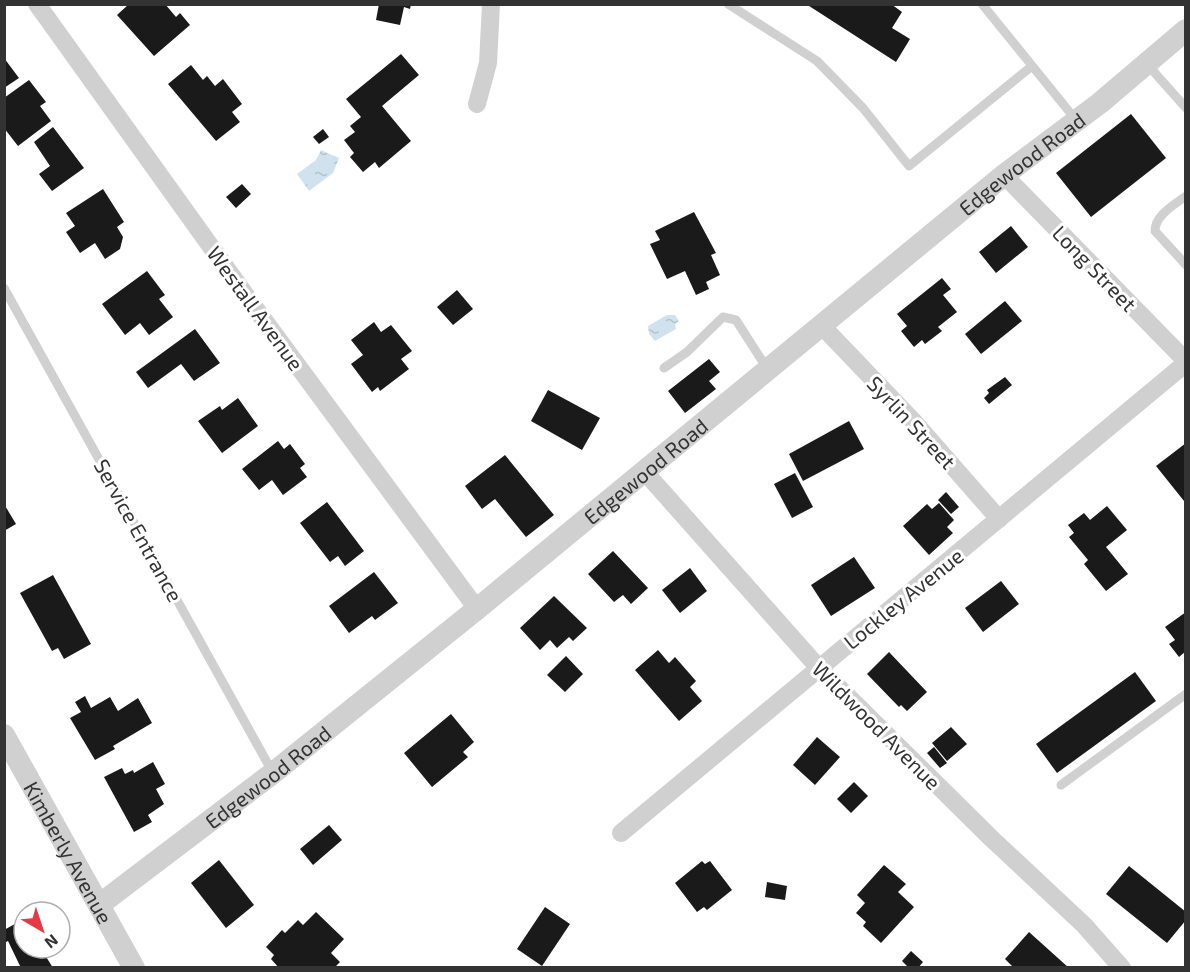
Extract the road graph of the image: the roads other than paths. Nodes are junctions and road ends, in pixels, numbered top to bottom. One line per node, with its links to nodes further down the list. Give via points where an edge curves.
1 (37, 4): 23 (street, Westall Avenue)
2 (491, 4): 10 (street, via 488,63)
3 (728, 4): 7 (lane, via 817,61 863,108 909,166)
4 (982, 4): 7 (lane)
5 (1185, 30): 6 (street, Edgewood Road)
6 (1146, 63): 9 (lane); 12 (street, Edgewood Road)
7 (1032, 66): 12 (lane)
8 (1185, 90): 9 (lane)
9 (1177, 97): 11 (lane)
10 (477, 104)
11 (1185, 108)
12 (1076, 120): 13 (street, Edgewood Road)
13 (1004, 175): 17 (street, Edgewood Road); 18 (street, Long Street)
14 (1185, 196): 15 (lane, via 1162,215 1155,231)
15 (1185, 265)
16 (4, 288): 27 (lane, Service Entrance)
17 (822, 326): 20 (street, Edgewood Road); 22 (street, Syrlin Street)
18 (1185, 362): 22 (street, Lockley Avenue)
19 (664, 368): 20 (lane, via 723,317 736,320)
20 (768, 370): 21 (street, Edgewood Road)
21 (644, 471): 23 (street, Edgewood Road); 24 (street, Wildwood Avenue)
22 (999, 519): 24 (street, Lockley Avenue)
23 (477, 609): 27 (street, Edgewood Road)
24 (818, 667): 29 (street, Lockley Avenue); 32 (street, Wildwood Avenue, via 1084,925)
25 (1185, 694): 28 (lane)
26 (4, 735): 30 (street, Kimberly Avenue)
27 (273, 773): 30 (street, Edgewood Road)
28 (1061, 785)
29 (621, 833)
30 (99, 905): 31 (street, Kimberly Avenue)
31 (134, 968)
32 (1122, 968)

